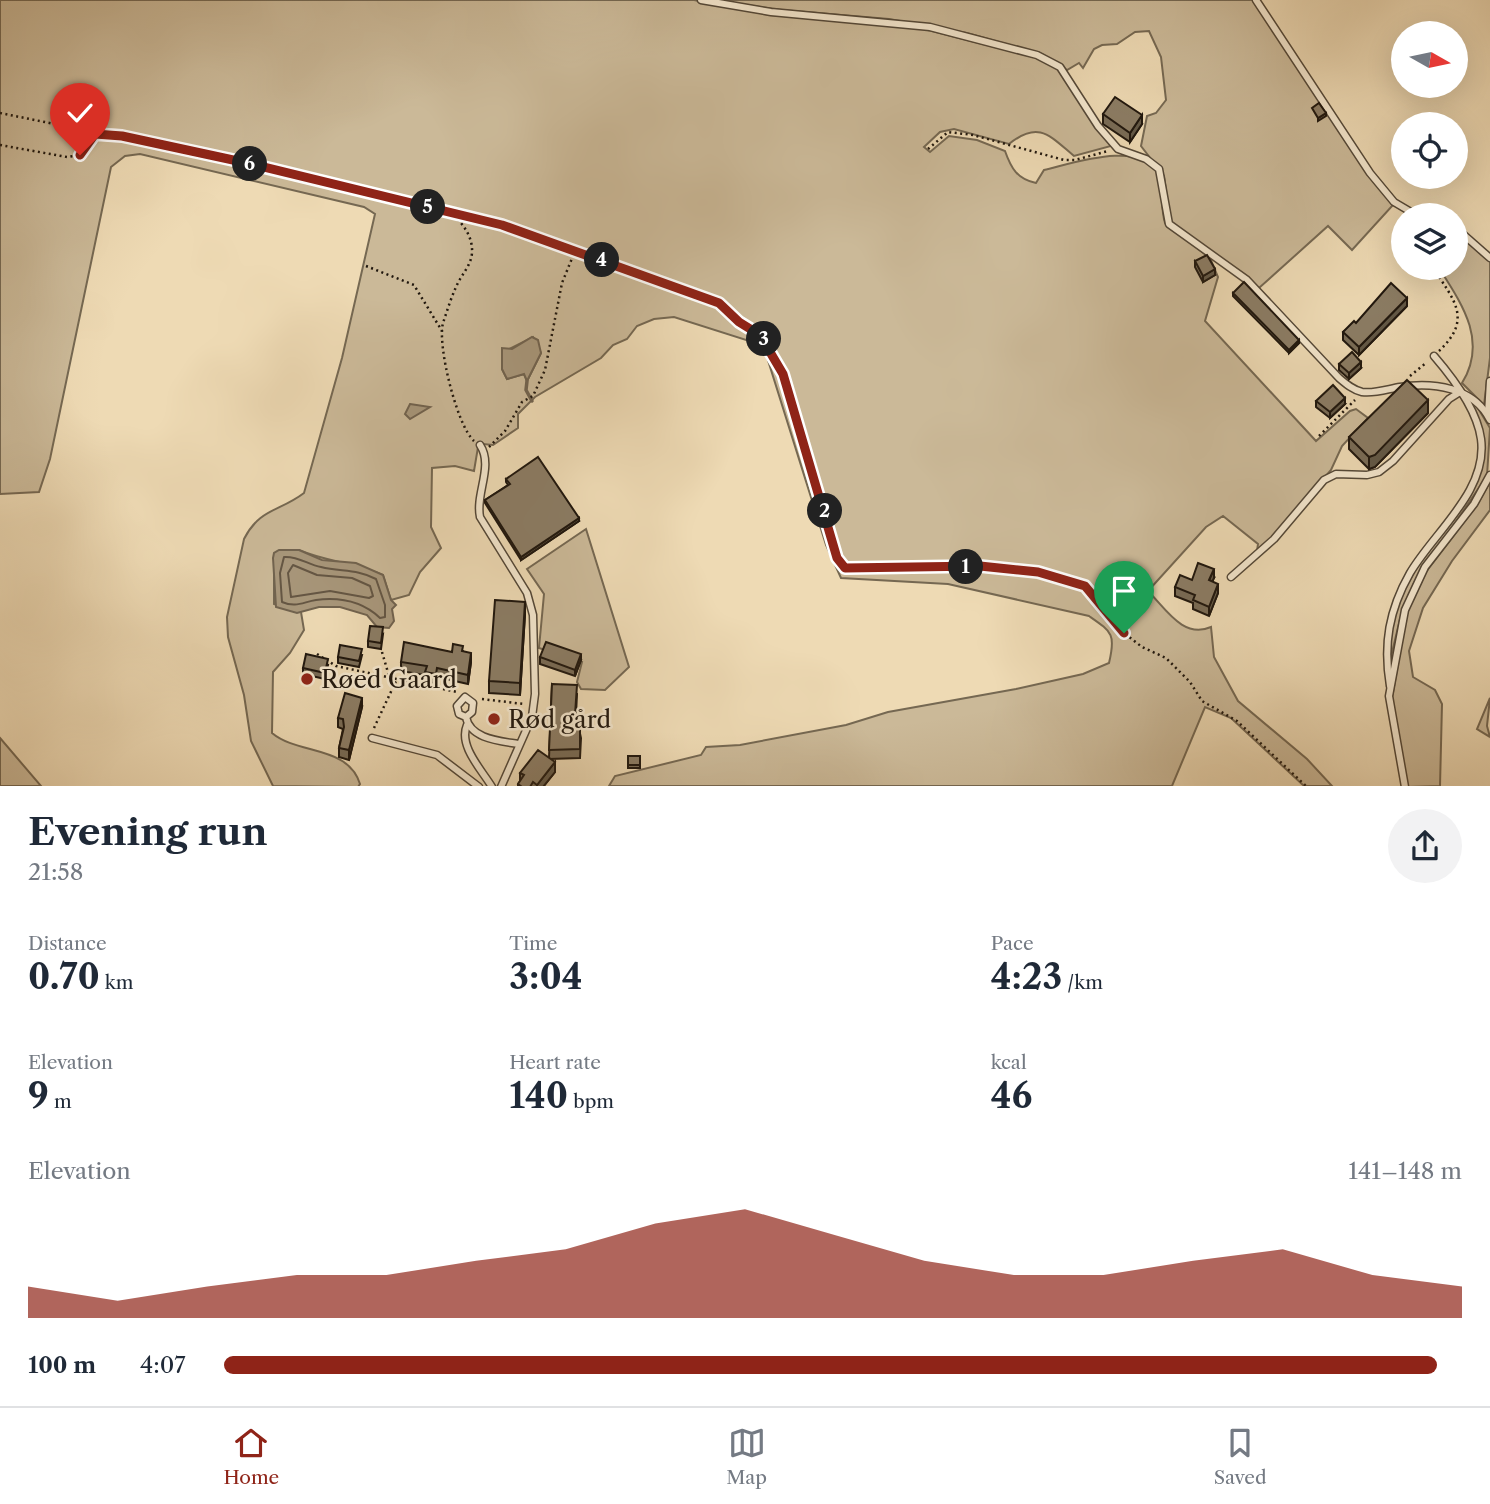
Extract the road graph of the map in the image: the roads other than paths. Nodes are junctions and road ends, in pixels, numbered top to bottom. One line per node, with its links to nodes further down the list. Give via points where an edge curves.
1 (701, 0): 8 (lane, via 771,12 930,27 1037,55 1064,71 1094,121 1118,149 1159,169 1172,228 1247,281 1339,378 1362,392 1435,386)
2 (1256, 0): 3 (lane, via 1370,173)
3 (1396, 203)
4 (1468, 239): 5 (lane)
5 (1490, 258)
6 (1434, 356): 8 (lane)
7 (1490, 381): 9 (lane)
8 (1460, 392): 9 (lane, via 1477,402); 12 (lane, via 1379,472 1336,474 1324,480 1274,539); 13 (lane, via 1479,430 1479,466 1467,493 1398,598 1385,648)
9 (1489, 418)
10 (482, 449): 17 (lane, via 479,512 527,593 533,615 534,704)
11 (1490, 475): 13 (lane, via 1415,585 1403,617)
12 (1231, 577)
13 (1390, 686): 21 (lane, via 1389,707)
14 (466, 717): 14 (lane, via 473,703 465,697 457,710); 15 (lane)
15 (467, 725): 17 (lane, via 483,736); 19 (lane, via 469,749)
16 (372, 738): 18 (lane, via 436,755)
17 (518, 744): 20 (lane)
18 (479, 786)
19 (492, 786)
20 (500, 786)
21 (1405, 786)

